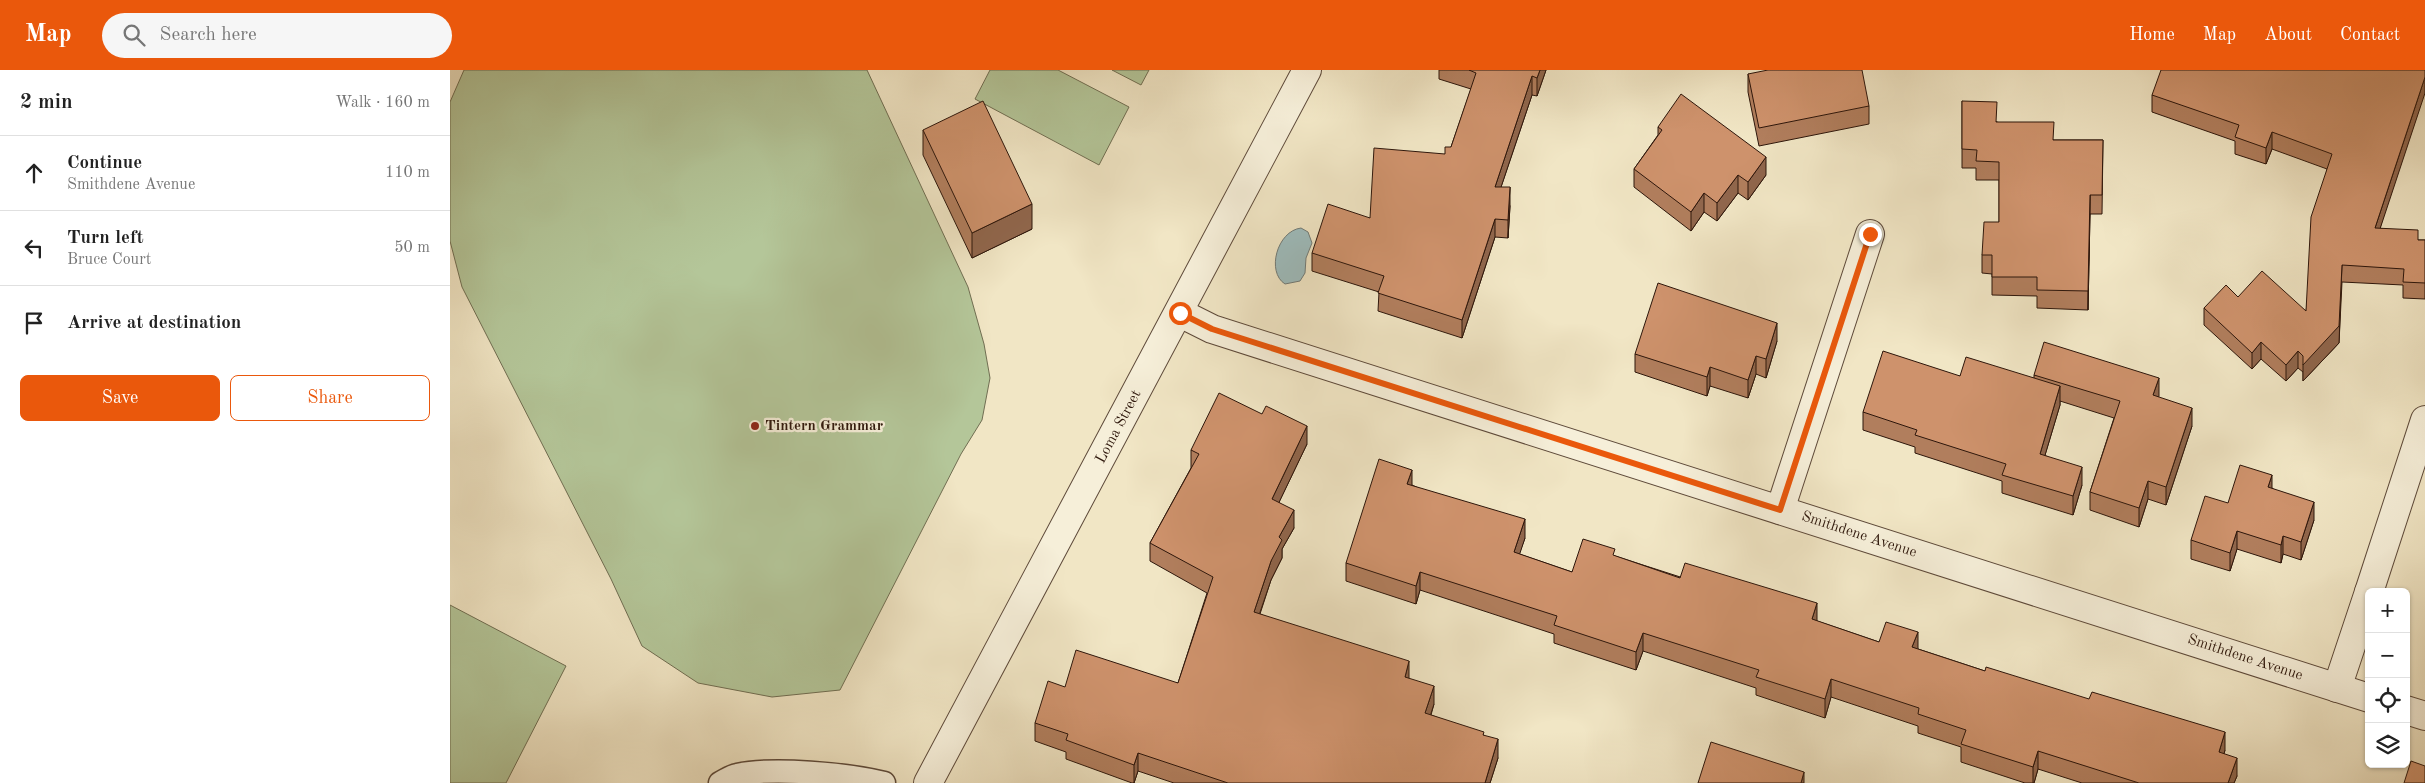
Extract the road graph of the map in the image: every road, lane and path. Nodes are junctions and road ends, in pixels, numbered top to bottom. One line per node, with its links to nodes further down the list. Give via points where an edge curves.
1 (1307, 70): 3 (street, Loma Street)
2 (1870, 234): 5 (street)
3 (1180, 313): 5 (street, Smithdene Avenue, via 1212,329); 14 (street, Loma Street)
4 (2425, 420): 6 (street)
5 (1780, 510): 8 (street, Smithdene Avenue)
6 (2370, 588)
7 (2365, 604): 8 (street)
8 (2338, 688): 9 (street, Smithdene Avenue)
9 (2365, 697)
10 (2410, 711): 11 (street)
11 (2425, 716)
12 (720, 783): 13 (lane, via 735,775 760,771 862,778)
13 (884, 783)
14 (928, 783)

